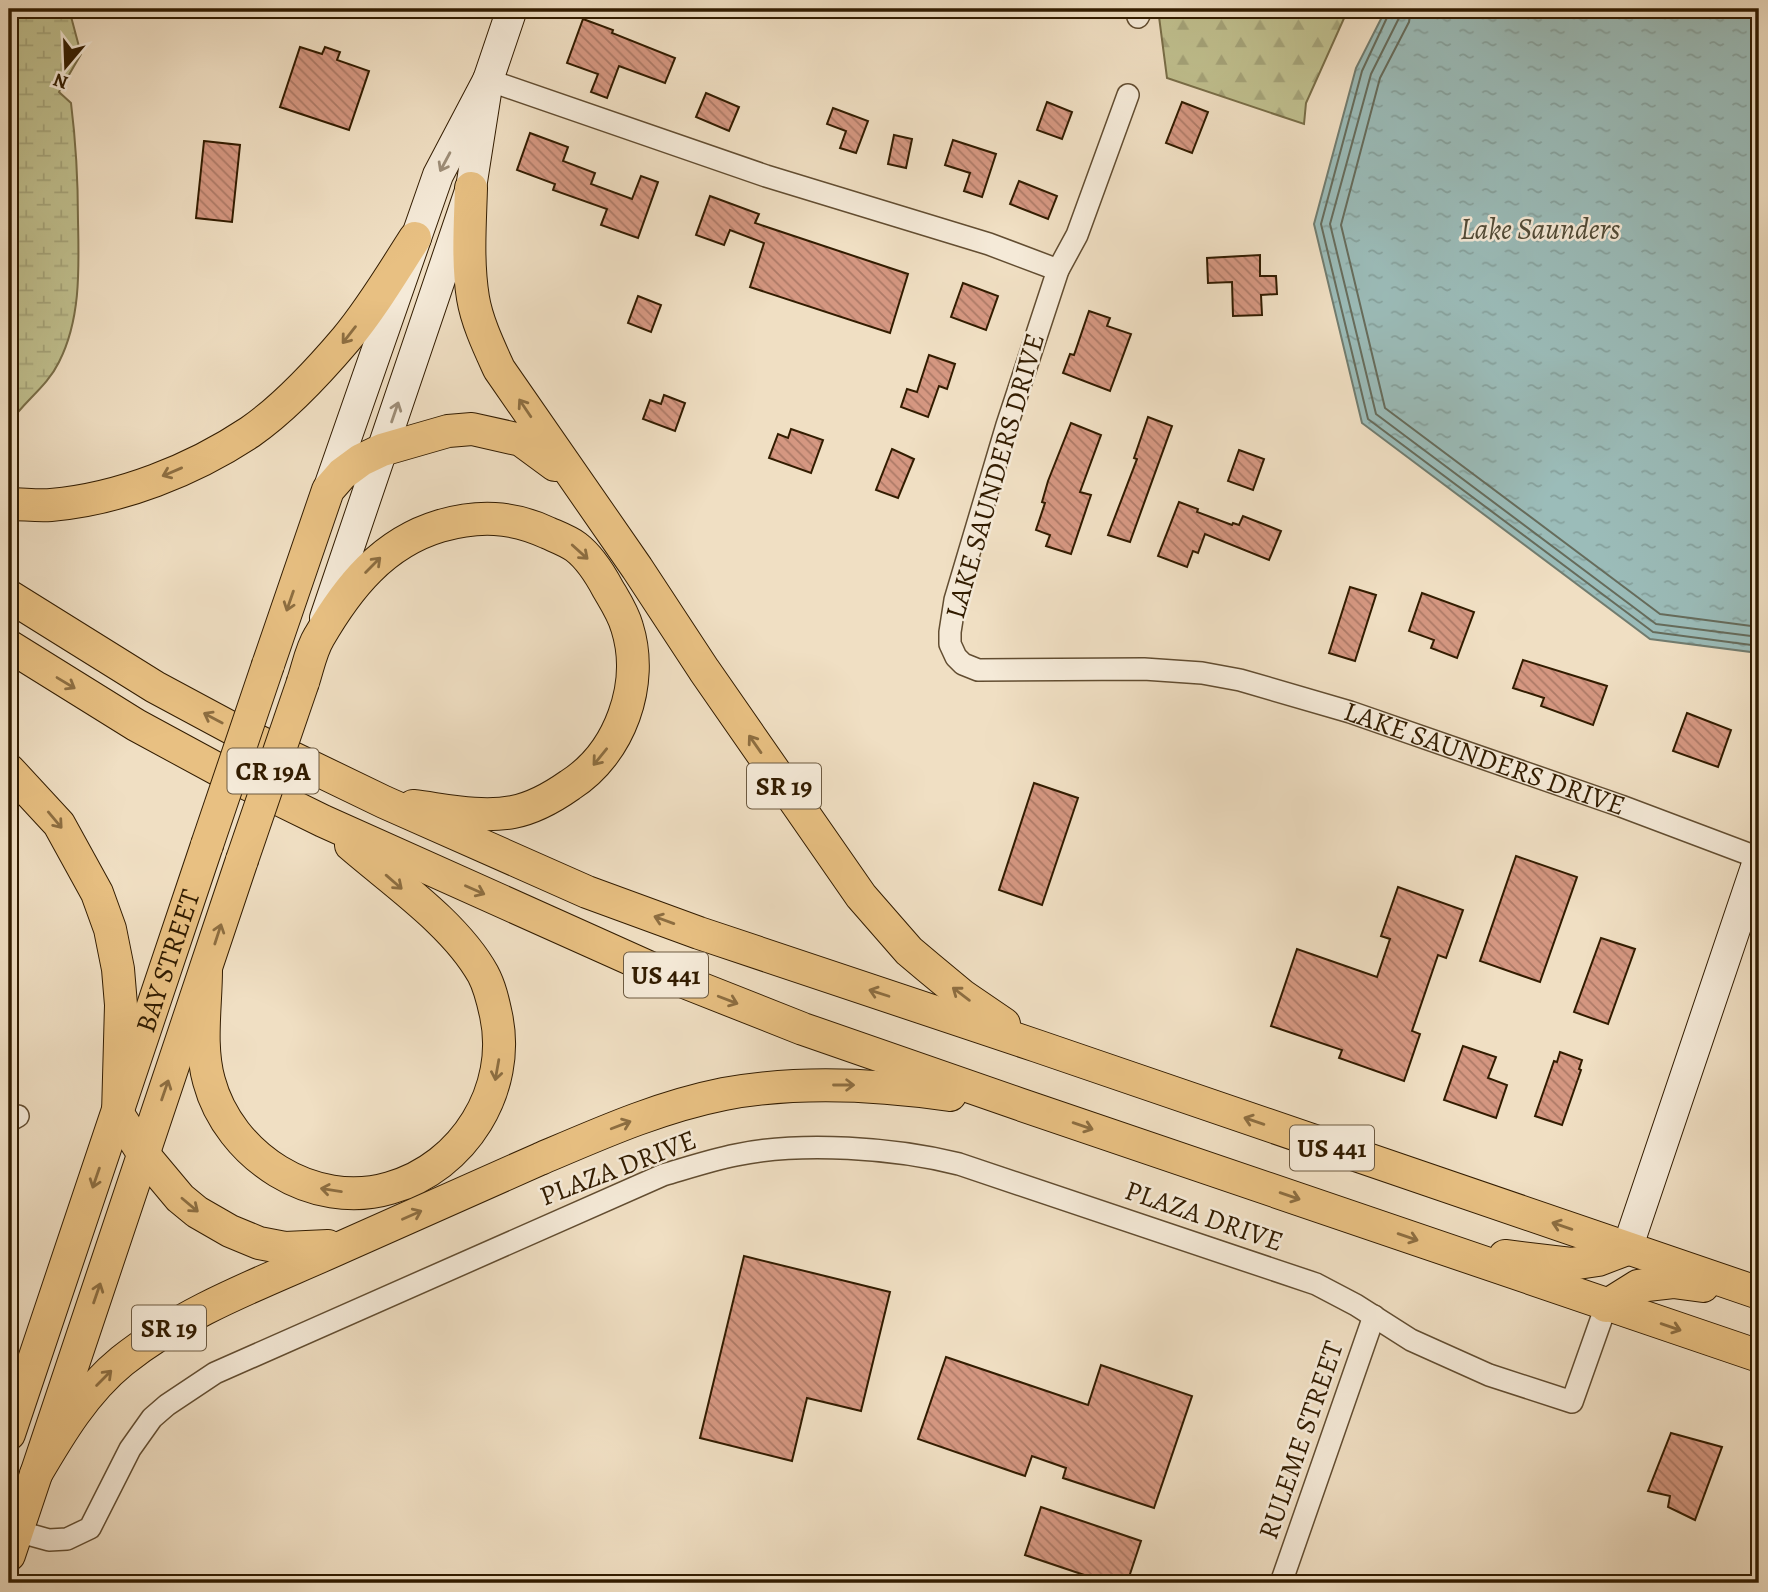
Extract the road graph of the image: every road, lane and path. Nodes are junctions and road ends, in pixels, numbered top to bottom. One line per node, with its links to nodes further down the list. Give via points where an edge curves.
1 (512, 9): 2 (main road, CR 19A)
2 (488, 80): 4 (main road, CR 19A); 5 (main road, CR 19A, one-way to 5, via 438,175); 6 (street)
3 (1128, 95): 6 (street, LAKE SAUNDERS DRIVE, via 1077,235)
4 (471, 188): 7 (main road, CR 19A, one-way to 4); 8 (main road, one-way to 4, via 486,343 473,300 469,261)
5 (415, 238): 9 (main road, CR 19A); 10 (main road, one-way to 10, via 346,339 284,405 252,430 169,474 121,491 78,502)
6 (1058, 270): 17 (street, LAKE SAUNDERS DRIVE, via 955,600 950,644 963,664 978,670 1144,669 1240,680 1363,717)
7 (382, 450): 8 (main road, SR 19, via 447,431 495,432 542,453); 9 (main road, SR 19, via 352,467); 12 (main road, CR 19A)
8 (577, 484): 19 (main road, SR 19, one-way to 8, via 963,996 909,951 861,896)
9 (328, 490): 21 (main road, BAY STREET / SR 19, one-way to 21, bridge)
10 (9, 504)
11 (9, 596): 15 (main road, US 441, one-way to 11, via 155,687)
12 (318, 639): 15 (main road, BAY STREET, one-way to 15, via 363,576 402,541 460,520 491,517 528,523 576,547 603,580 622,614 631,658 625,715 604,753 576,782 533,806 505,813 476,814); 18 (main road, BAY STREET / CR 19A, one-way to 12, bridge)
13 (9, 646): 16 (main road, US 441, one-way to 16, via 136,725)
14 (9, 770): 21 (main road, one-way to 21, via 59,824 97,893 110,929 121,1004)
15 (384, 802): 19 (main road, US 441, one-way to 15, via 587,892)
16 (323, 821): 18 (main road, one-way to 18, via 437,919 483,974 492,995 500,1049 497,1075 472,1131 439,1162 390,1189 336,1191 285,1176 250,1151 218,1107 204,1053); 20 (main road, US 441, one-way to 20, via 664,974)
17 (1759, 858): 25 (main road)
18 (206, 970): 22 (main road, BAY STREET / CR 19A, one-way to 18)
19 (1037, 1046): 25 (main road, US 441, one-way to 19)
20 (1019, 1104): 23 (main road, SR 19, one-way to 20, via 673,1105 727,1094 847,1084); 24 (main road, US 441, one-way to 24)
21 (118, 1114): 22 (main road); 30 (main road, BAY STREET / SR 19, one-way to 30)
22 (144, 1155): 23 (main road, one-way to 23, via 180,1198 230,1231 285,1248); 31 (main road, BAY STREET / CR 19A, one-way to 22)
23 (350, 1243): 31 (main road, SR 19, one-way to 23, via 61,1431 98,1383 155,1336 189,1315)
24 (1444, 1249): 25 (main road, via 1571,1264 1598,1261); 27 (main road, US 441)
25 (1627, 1249): 26 (main road, US 441)
26 (1758, 1293): 27 (main road, via 1673,1282 1638,1286)
27 (1606, 1306): 28 (street, PLAZA DRIVE, via 1572,1402 1489,1375 1411,1340); 29 (main road, US 441, one-way to 29)
28 (1374, 1316): 32 (street, PLAZA DRIVE, via 1316,1284 943,1160 919,1154 833,1149 738,1154 663,1175 215,1373 152,1418 130,1449 90,1528 67,1539); 33 (street, RULEME STREET)
29 (1759, 1356)
30 (9, 1434)
31 (36, 1474): 32 (main road, BAY STREET / SR 19)
32 (11, 1538)
33 (1281, 1583)

